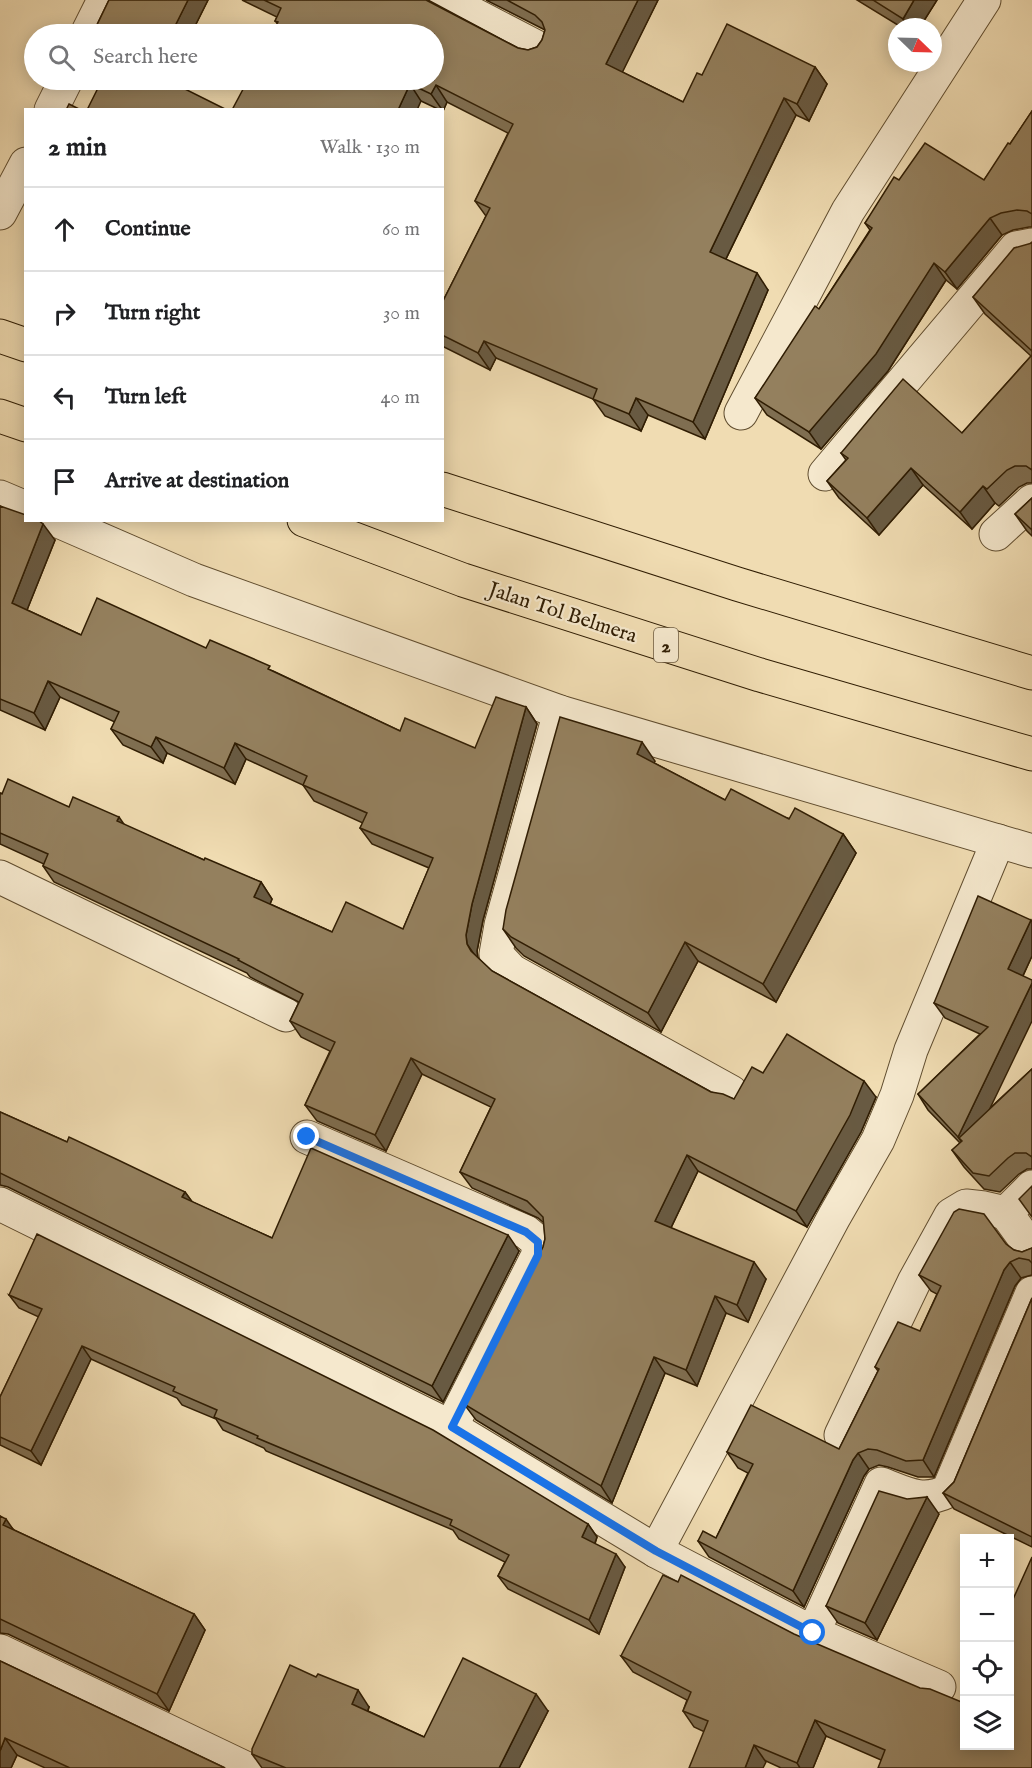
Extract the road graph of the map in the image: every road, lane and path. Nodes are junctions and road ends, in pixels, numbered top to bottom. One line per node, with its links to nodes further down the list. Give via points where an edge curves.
1 (104, 0): 4 (street)
2 (446, 0): 5 (street)
3 (984, 0): 13 (street, via 848,211)
4 (92, 24)
5 (538, 48)
6 (61, 90): 7 (street)
7 (52, 108)
8 (14, 171): 9 (street)
9 (0, 213)
10 (1032, 244): 16 (street, via 1016,248)
11 (0, 336): 12 (highway)
12 (24, 344)
13 (741, 413)
14 (0, 416): 15 (highway)
15 (24, 424)
16 (825, 474)
17 (444, 490): 24 (highway)
18 (0, 497): 20 (street)
19 (1032, 501): 23 (street)
20 (24, 507)
21 (61, 522): 25 (street, via 194,580)
22 (309, 522): 26 (highway, Jalan Tol Belmera / 2, via 463,579 760,675)
23 (996, 534)
24 (1032, 673)
25 (560, 712): 27 (street); 31 (street, via 496,954 512,971)
26 (1032, 754)
27 (998, 841): 28 (street); 40 (street, via 878,1140)
28 (1032, 851)
29 (0, 878): 30 (street)
30 (286, 1015)
31 (731, 1092)
32 (307, 1137): 38 (street, via 526,1232 538,1242 538,1255)
33 (1032, 1186): 35 (street)
34 (0, 1204): 38 (street)
35 (1006, 1213): 36 (street); 39 (street, via 966,1206 951,1215 914,1282)
36 (1032, 1249)
37 (1032, 1293): 41 (street, via 948,1491 919,1498 880,1484)
38 (452, 1427): 40 (street)
39 (841, 1435)
40 (656, 1551): 41 (street)
41 (813, 1633): 43 (street)
42 (0, 1651): 44 (street)
43 (939, 1688)
44 (245, 1768)

